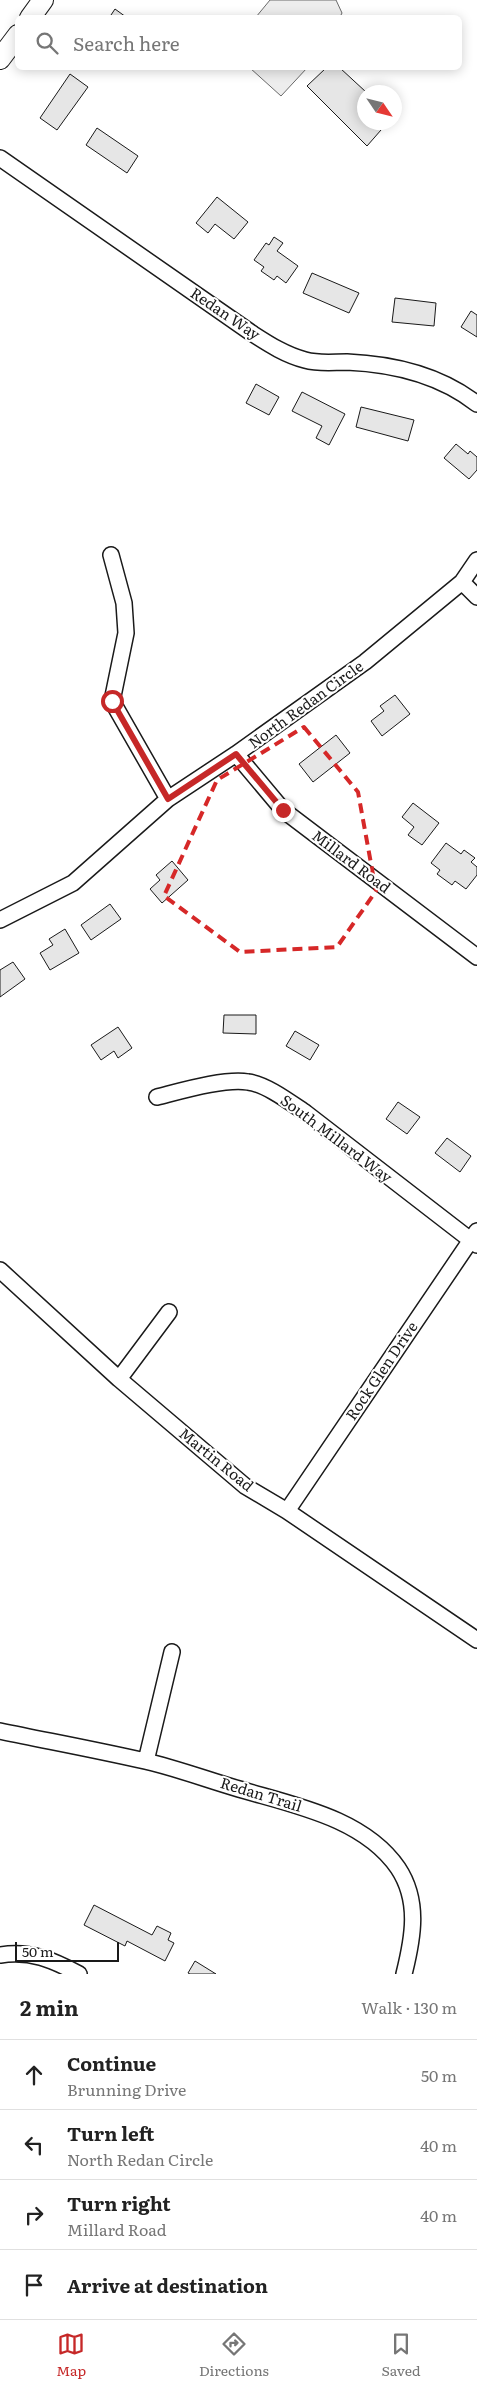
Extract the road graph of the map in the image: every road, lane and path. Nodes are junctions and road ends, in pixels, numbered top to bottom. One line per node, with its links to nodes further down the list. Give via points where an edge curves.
1 (43, 0): 2 (main road)
2 (32, 15)
3 (15, 39): 4 (main road)
4 (0, 59)
5 (0, 158): 6 (street, Redan Way, via 286,354 326,363 398,368 448,385)
6 (477, 404)
7 (111, 556): 12 (street, via 124,603 126,633 112,701)
8 (477, 560): 9 (street, North Redan Circle)
9 (462, 582): 10 (street); 11 (street, North Redan Circle, via 365,662)
10 (477, 597)
11 (236, 754): 12 (street, North Redan Circle); 14 (street, Millard Road, via 283,810)
12 (168, 799): 13 (street, North Redan Circle, via 72,883)
13 (0, 920)
14 (477, 957)
15 (157, 1097): 16 (street, South Millard Way, via 207,1085 249,1082 276,1094)
16 (475, 1239): 20 (street, Rock Glen Drive)
17 (0, 1270): 19 (street, Martin Road)
18 (169, 1312): 19 (street)
19 (119, 1379): 20 (street, Martin Road, via 245,1486)
20 (287, 1511): 21 (street, Martin Road)
21 (477, 1640)
22 (172, 1652): 24 (street)
23 (0, 1731): 24 (street, Redan Trail)
24 (146, 1761): 27 (street, Redan Trail, via 323,1814 357,1831 386,1853 408,1888 413,1908 414,1929)
25 (0, 1955): 26 (street, via 24,1954 51,1959)
26 (79, 1974)
27 (404, 1974)

